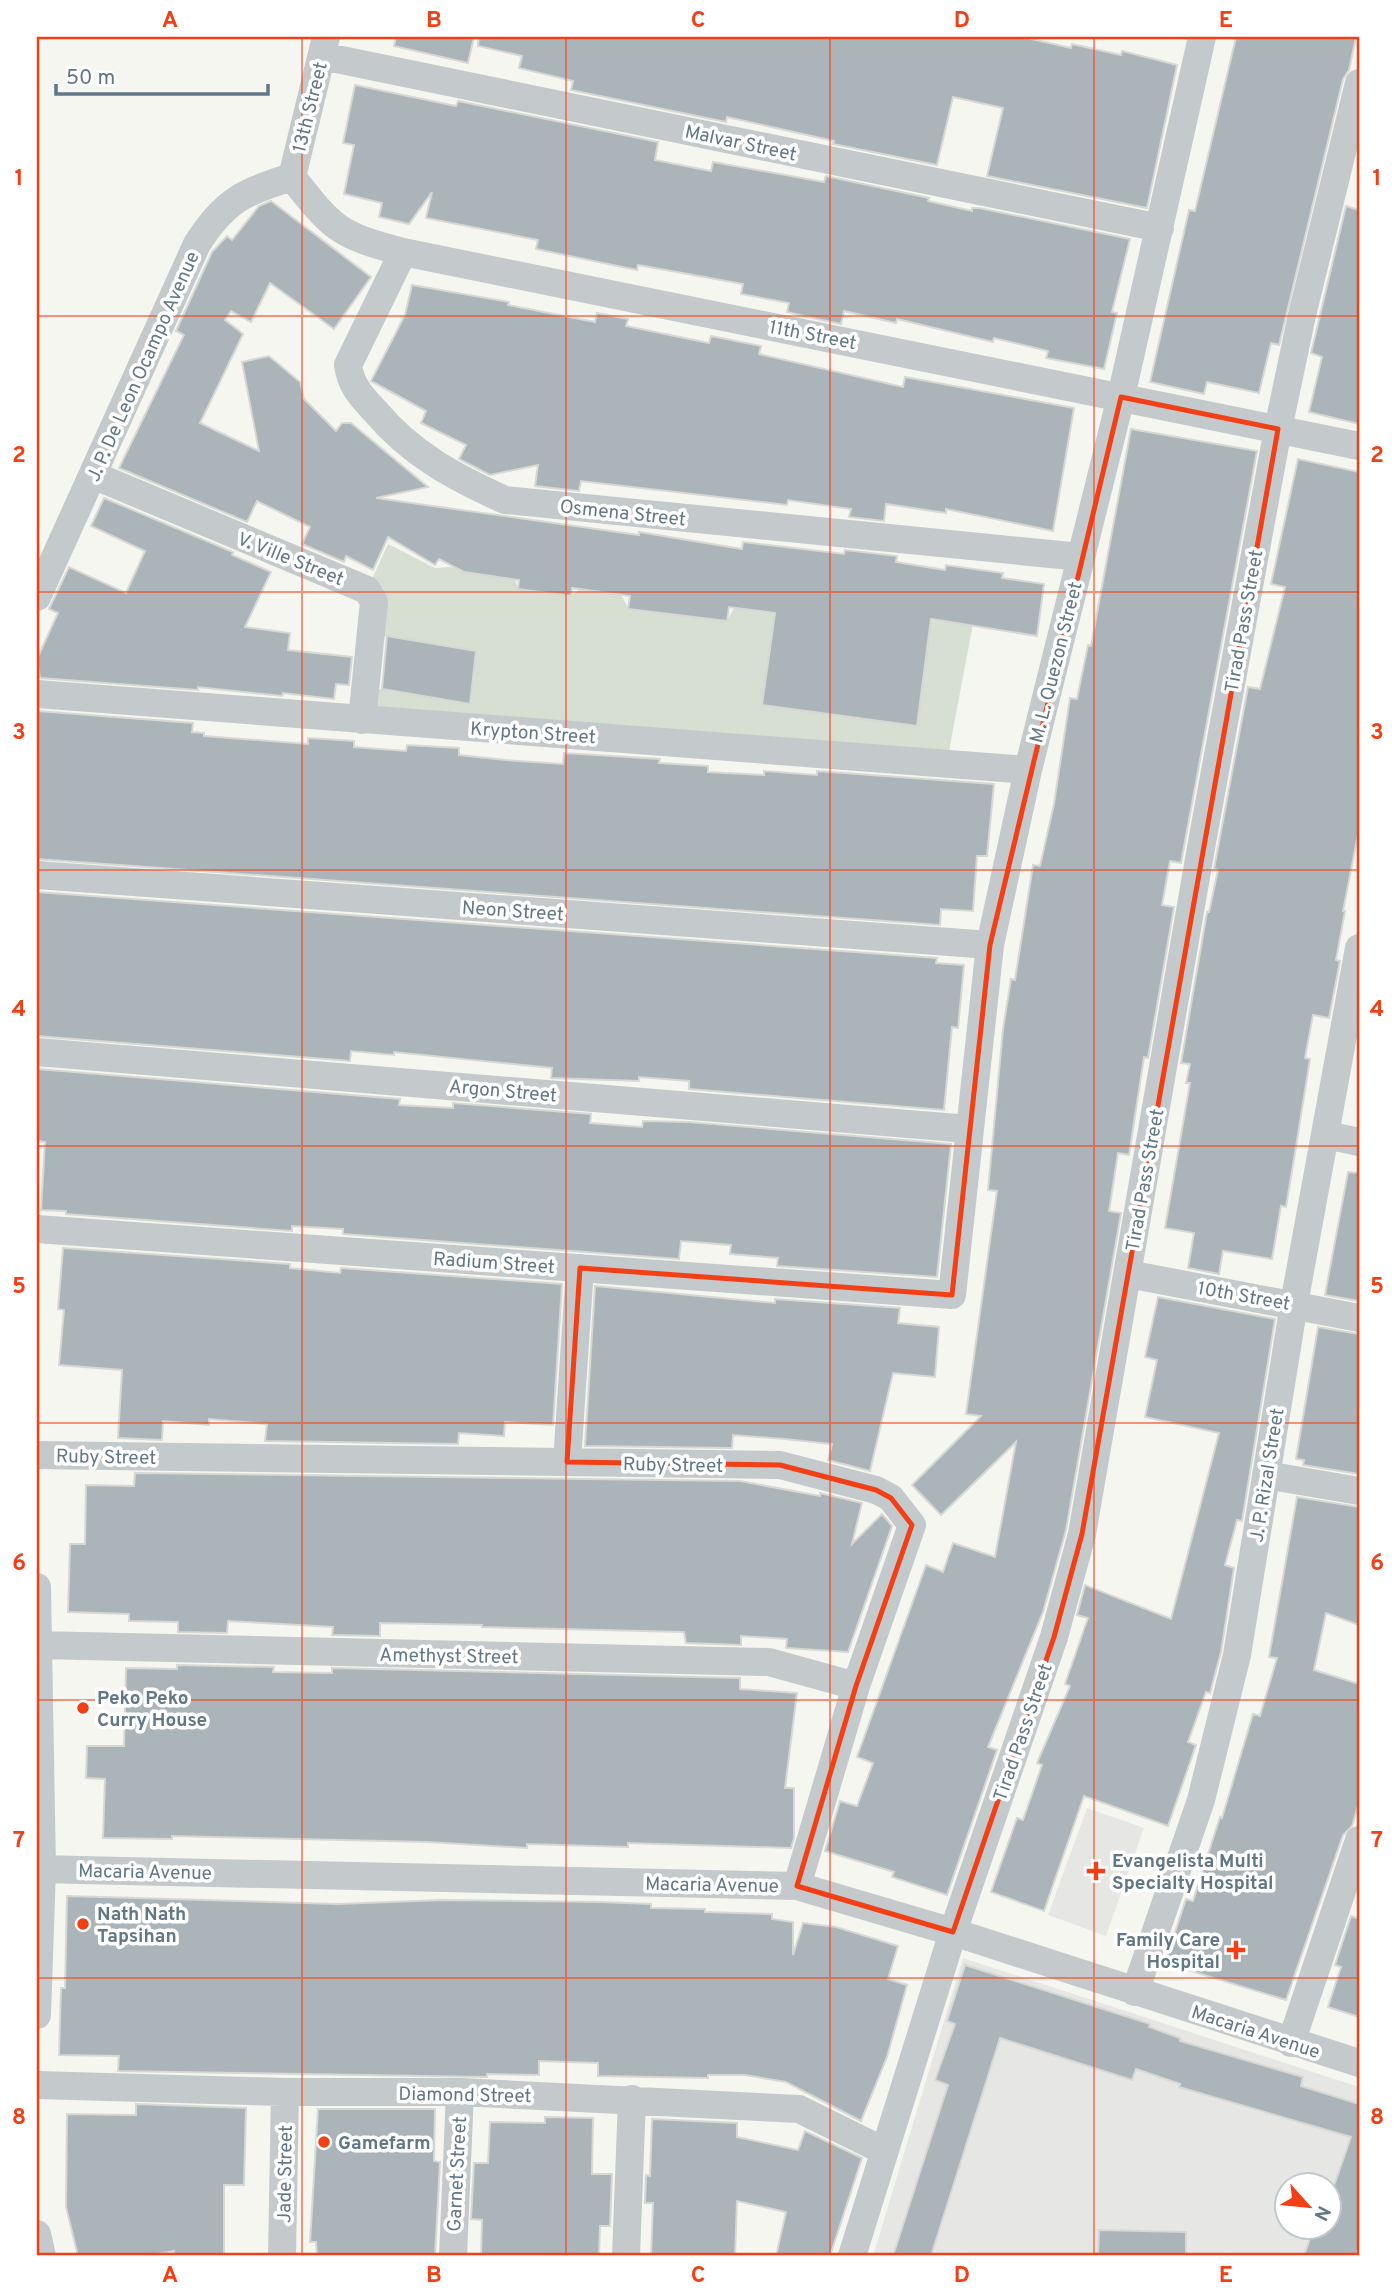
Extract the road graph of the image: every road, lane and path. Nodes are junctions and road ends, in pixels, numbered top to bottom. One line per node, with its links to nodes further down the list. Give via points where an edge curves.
1 (1202, 37): 5 (street, M. L. Quezon Street)
2 (324, 46): 4 (street, 13th Street); 5 (street, Malvar Street)
3 (1359, 83): 8 (street, Tirad Pass Street, via 1301,315)
4 (292, 177): 6 (street, 11th Street, via 325,220 355,239); 10 (street, J. P. De Leon Ocampo Avenue, via 247,190 211,222)
5 (1160, 228): 7 (street, M. L. Quezon Street)
6 (403, 251): 7 (street, 11th Street); 11 (street, Osmena Street, via 348,365 351,383 398,439 448,474 505,500)
7 (1121, 397): 8 (street, 11th Street); 11 (street, M. L. Quezon Street)
8 (1278, 429): 9 (street, 11th Street); 25 (street, Tirad Pass Street)
9 (1359, 446)
10 (93, 475): 12 (street, J. P. De Leon Ocampo Avenue); 14 (street, V. Ville Street, via 366,590 374,602)
11 (1081, 557): 15 (street, M. L. Quezon Street)
12 (37, 597)
13 (37, 694): 14 (street, Krypton Street)
14 (362, 720): 15 (street, Krypton Street)
15 (1028, 770): 17 (street, M. L. Quezon Street)
16 (37, 875): 17 (street, Neon Street)
17 (990, 945): 20 (street, M. L. Quezon Street)
18 (1358, 965): 21 (street, J. P. Rizal Street)
19 (37, 1052): 20 (street, Argon Street)
20 (969, 1129): 26 (street, M. L. Quezon Street)
21 (1326, 1135): 22 (street); 27 (street, J. P. Rizal Street)
22 (1359, 1142)
23 (37, 1229): 24 (street, Radium Street)
24 (580, 1268): 26 (street, Radium Street); 30 (street)
25 (1128, 1274): 27 (street, 10th Street); 39 (street, Tirad Pass Street, via 1082,1534 1054,1637)
26 (952, 1295)
27 (1294, 1304): 28 (street, 10th Street); 31 (street, J. P. Rizal Street)
28 (1359, 1318)
29 (37, 1455): 30 (street, Ruby Street)
30 (567, 1462): 35 (street, Ruby Street, via 780,1465 891,1498 912,1525)
31 (1266, 1475): 32 (street); 40 (street, J. P. Rizal Street, via 1237,1655 1201,1800)
32 (1359, 1491)
33 (37, 1587): 34 (street)
34 (38, 1645): 35 (street, Amethyst Street, via 769,1662); 37 (street)
35 (856, 1686): 38 (street, Ruby Street)
36 (1359, 1840): 42 (street)
37 (39, 1869): 38 (street, Macaria Avenue); 41 (street)
38 (797, 1886): 39 (street, Macaria Avenue)
39 (953, 1932): 40 (street, Macaria Avenue); 48 (street, Tirad Pass Street)
40 (1135, 1992): 42 (street, Macaria Avenue)
41 (37, 2015)
42 (1291, 2043): 43 (street, Macaria Avenue)
43 (1359, 2063)
44 (37, 2085): 45 (street, Diamond Street)
45 (285, 2092): 46 (street, Diamond Street); 51 (street, Jade Street)
46 (460, 2092): 47 (street, Diamond Street); 52 (street, Garnet Street)
47 (632, 2099): 48 (street, Diamond Street, via 799,2109); 53 (street)
48 (884, 2151): 54 (street, Tirad Pass Street)
49 (37, 2234): 50 (street)
50 (42, 2256)
51 (282, 2256)
52 (453, 2256)
53 (626, 2256)
54 (852, 2256)

